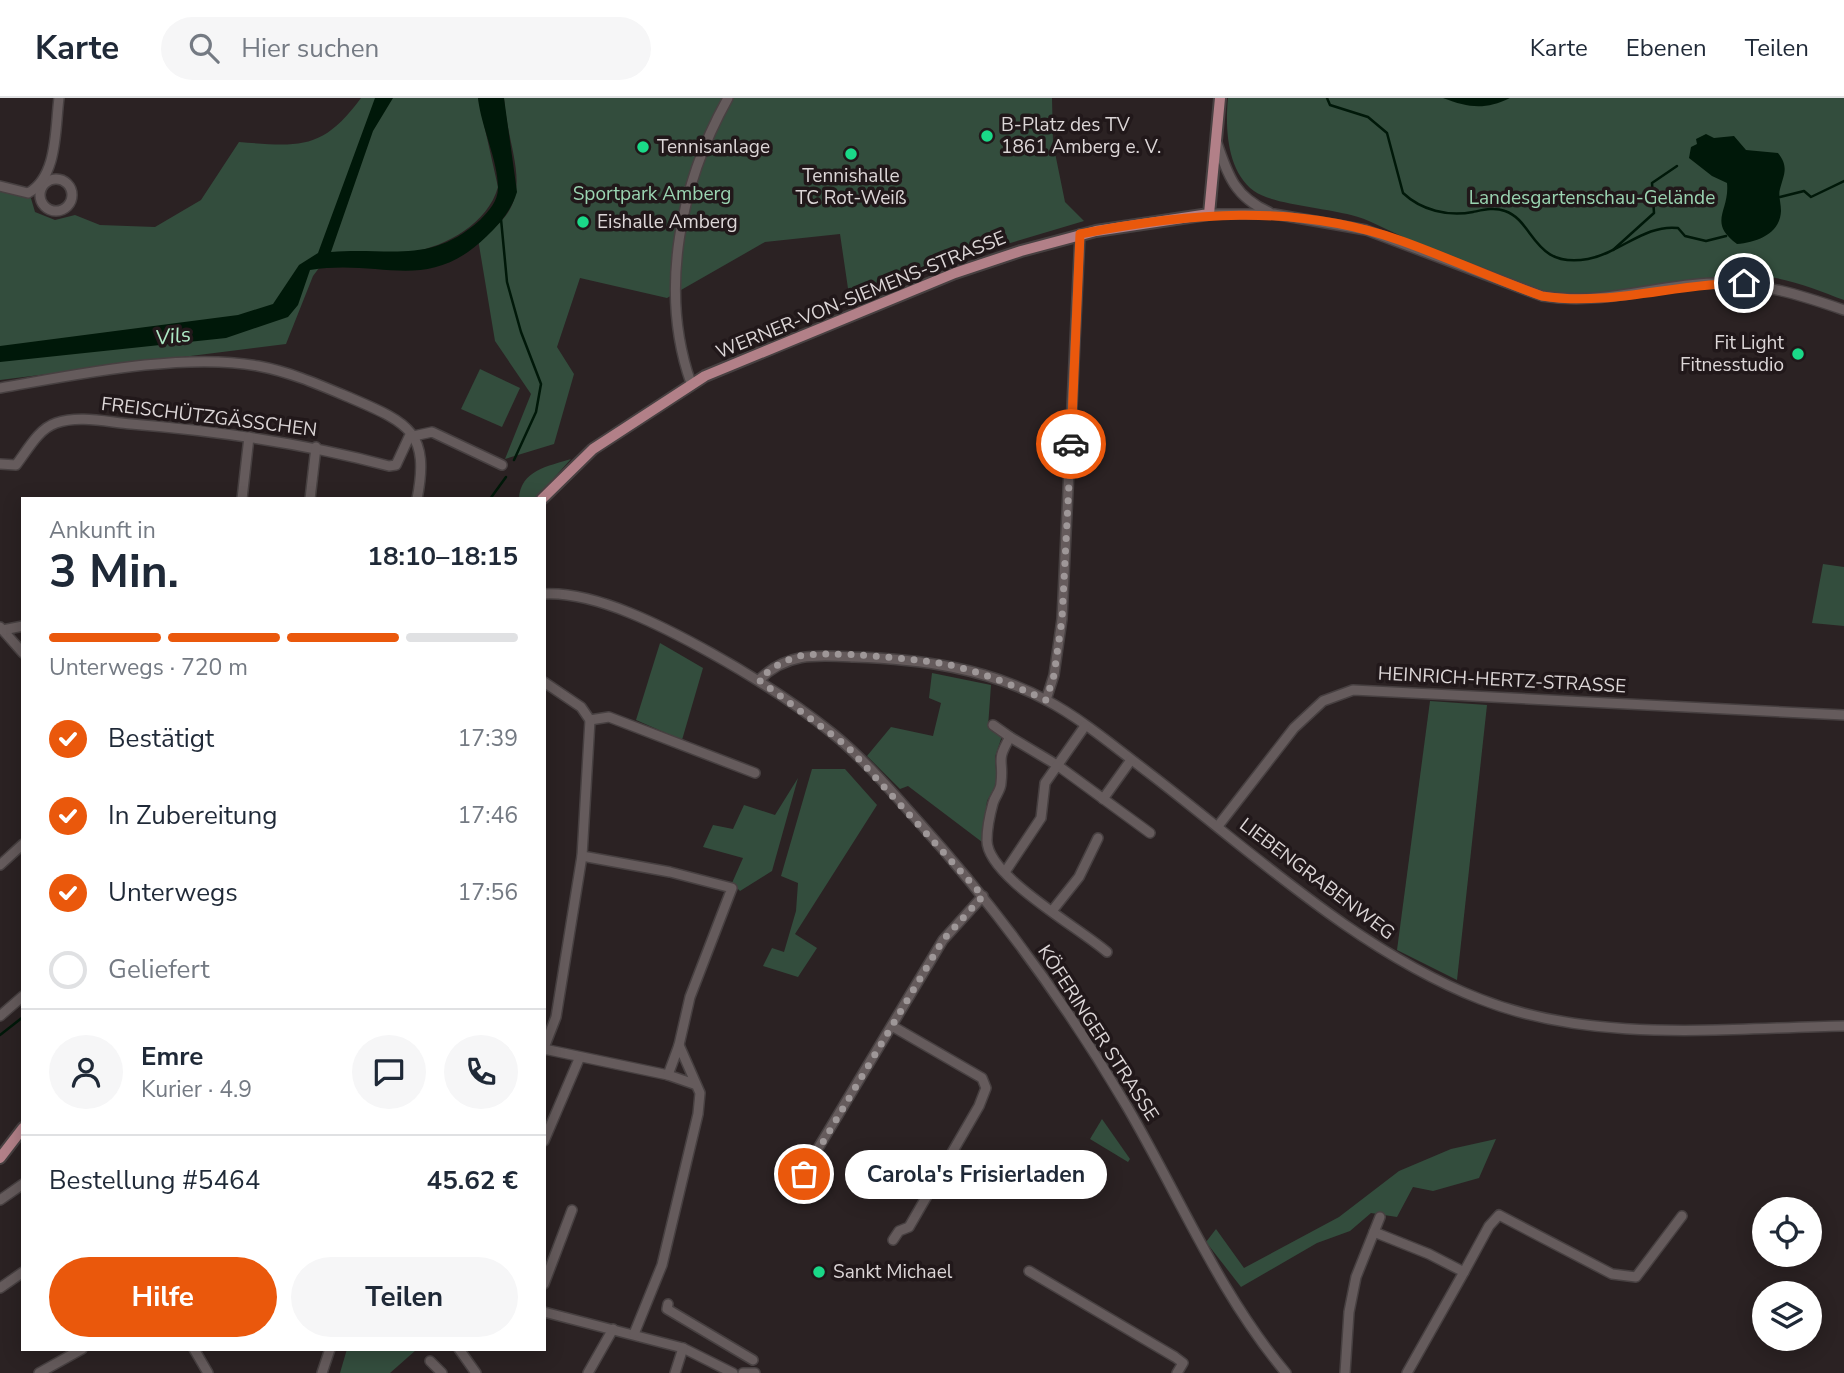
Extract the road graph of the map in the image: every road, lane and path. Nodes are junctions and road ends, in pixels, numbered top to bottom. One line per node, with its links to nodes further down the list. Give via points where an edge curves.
1 (59, 98): 5 (street, via 50,165 42,184 28,193)
2 (728, 98): 10 (street, via 700,155 684,215 673,286)
3 (1220, 98): 4 (main road)
4 (1216, 142): 6 (main road); 7 (street, via 1235,189)
5 (0, 186)
6 (1209, 214): 7 (street, WERNER-VON-SIEMENS-STRASSE); 8 (main road, WERNER-VON-SIEMENS-STRASSE)
7 (1273, 214): 9 (street, WERNER-VON-SIEMENS-STRASSE, via 1366,230 1542,296 1573,301 1710,283 1744,283)
8 (1080, 234): 10 (main road, WERNER-VON-SIEMENS-STRASSE, via 955,273); 27 (street, via 1062,619)
9 (1844, 310)
10 (691, 383): 20 (main road, WERNER-VON-SIEMENS-STRASSE, via 593,449)
11 (0, 388): 12 (street, via 208,360 235,362 309,381 395,417)
12 (414, 435): 14 (street, FREISCHÜTZGÄSSCHEN, via 403,446 396,465 389,466); 16 (street, via 432,432); 19 (street, via 422,455)
13 (248, 437): 14 (street, FREISCHÜTZGÄSSCHEN); 15 (street, FREISCHÜTZGÄSSCHEN, via 80,420 44,429 16,465); 17 (street)
14 (316, 447): 18 (street)
15 (0, 464)
16 (502, 465)
17 (242, 497)
18 (310, 497)
19 (417, 497)
20 (544, 497)
21 (546, 594): 25 (street, KÖFERINGER STRASSE, via 579,597 640,618)
22 (21, 626): 23 (street)
23 (1, 630): 24 (street)
24 (21, 651)
25 (759, 680): 27 (street, LIEBENGRABENWEG, via 783,661 803,655 907,660 995,678); 44 (street, KÖFERINGER STRASSE, via 847,746)
26 (546, 683): 29 (street, via 581,706)
27 (1046, 700): 31 (street, LIEBENGRABENWEG)
28 (1844, 715): 37 (street, HEINRICH-HERTZ-STRASSE, via 1353,690 1323,701 1294,729)
29 (590, 720): 35 (street, via 609,717); 41 (street)
30 (993, 725): 32 (street)
31 (1085, 726): 33 (street, LIEBENGRABENWEG); 34 (street)
32 (1010, 737): 34 (street); 43 (street, via 998,757 1001,784 986,842)
33 (1131, 761): 36 (street); 37 (street, LIEBENGRABENWEG)
34 (1057, 765): 36 (street); 43 (street, via 1045,783 1041,818)
35 (755, 773)
36 (1103, 799): 38 (street)
37 (1218, 826): 50 (street, LIEBENGRABENWEG, via 1359,936 1430,979 1484,1001 1541,1018 1604,1026)
38 (1150, 833)
39 (1098, 838): 45 (street, via 1079,877)
40 (21, 846): 42 (street)
41 (582, 856): 51 (street, via 556,1017); 52 (street, via 732,888 690,997)
42 (1, 865)
43 (1005, 872): 45 (street, via 1014,886)
44 (983, 896): 49 (street, via 943,940); 95 (street, KÖFERINGER STRASSE, via 1056,994 1126,1106 1219,1278)
45 (1052, 911): 46 (street)
46 (1107, 952)
47 (21, 998): 48 (street)
48 (0, 1016)
49 (892, 1026): 61 (street); 67 (street, via 982,1078 986,1088 909,1227 899,1230)
50 (1844, 1026)
51 (546, 1044)
52 (679, 1045): 55 (street); 56 (street)
53 (546, 1050): 54 (street)
54 (579, 1059): 55 (street); 58 (street)
55 (668, 1075): 56 (street)
56 (694, 1084): 76 (street, via 699,1093 698,1114 687,1163 662,1265)
57 (21, 1131): 59 (main road)
58 (546, 1136)
59 (0, 1158)
60 (21, 1185): 62 (street)
61 (796, 1185)
62 (0, 1200)
63 (572, 1210): 71 (street)
64 (1682, 1216): 69 (street, via 1636,1277 1612,1274 1499,1215)
65 (1380, 1217): 66 (street)
66 (1374, 1233): 69 (street); 96 (street, via 1356,1277)
67 (893, 1240)
68 (1029, 1271): 94 (street, via 1175,1357 1183,1363)
69 (1464, 1272): 97 (street)
70 (21, 1273): 72 (street)
71 (546, 1279)
72 (0, 1288)
73 (668, 1304): 82 (street, via 667,1309)
74 (546, 1312): 75 (street)
75 (613, 1329): 76 (street); 89 (street)
76 (635, 1334): 77 (street)
77 (683, 1349): 90 (street); 91 (street)
78 (78, 1351): 84 (street)
79 (195, 1351): 85 (street)
80 (329, 1351): 86 (street)
81 (460, 1351): 88 (street)
82 (753, 1360)
83 (430, 1361): 87 (street)
84 (39, 1373)
85 (208, 1373)
86 (322, 1373)
87 (442, 1373)
88 (476, 1373)
89 (588, 1373)
90 (675, 1373)
91 (733, 1373)
92 (743, 1373): 93 (street)
93 (755, 1373)
94 (1177, 1373)
95 (1286, 1373)
96 (1345, 1373)
97 (1407, 1373)

